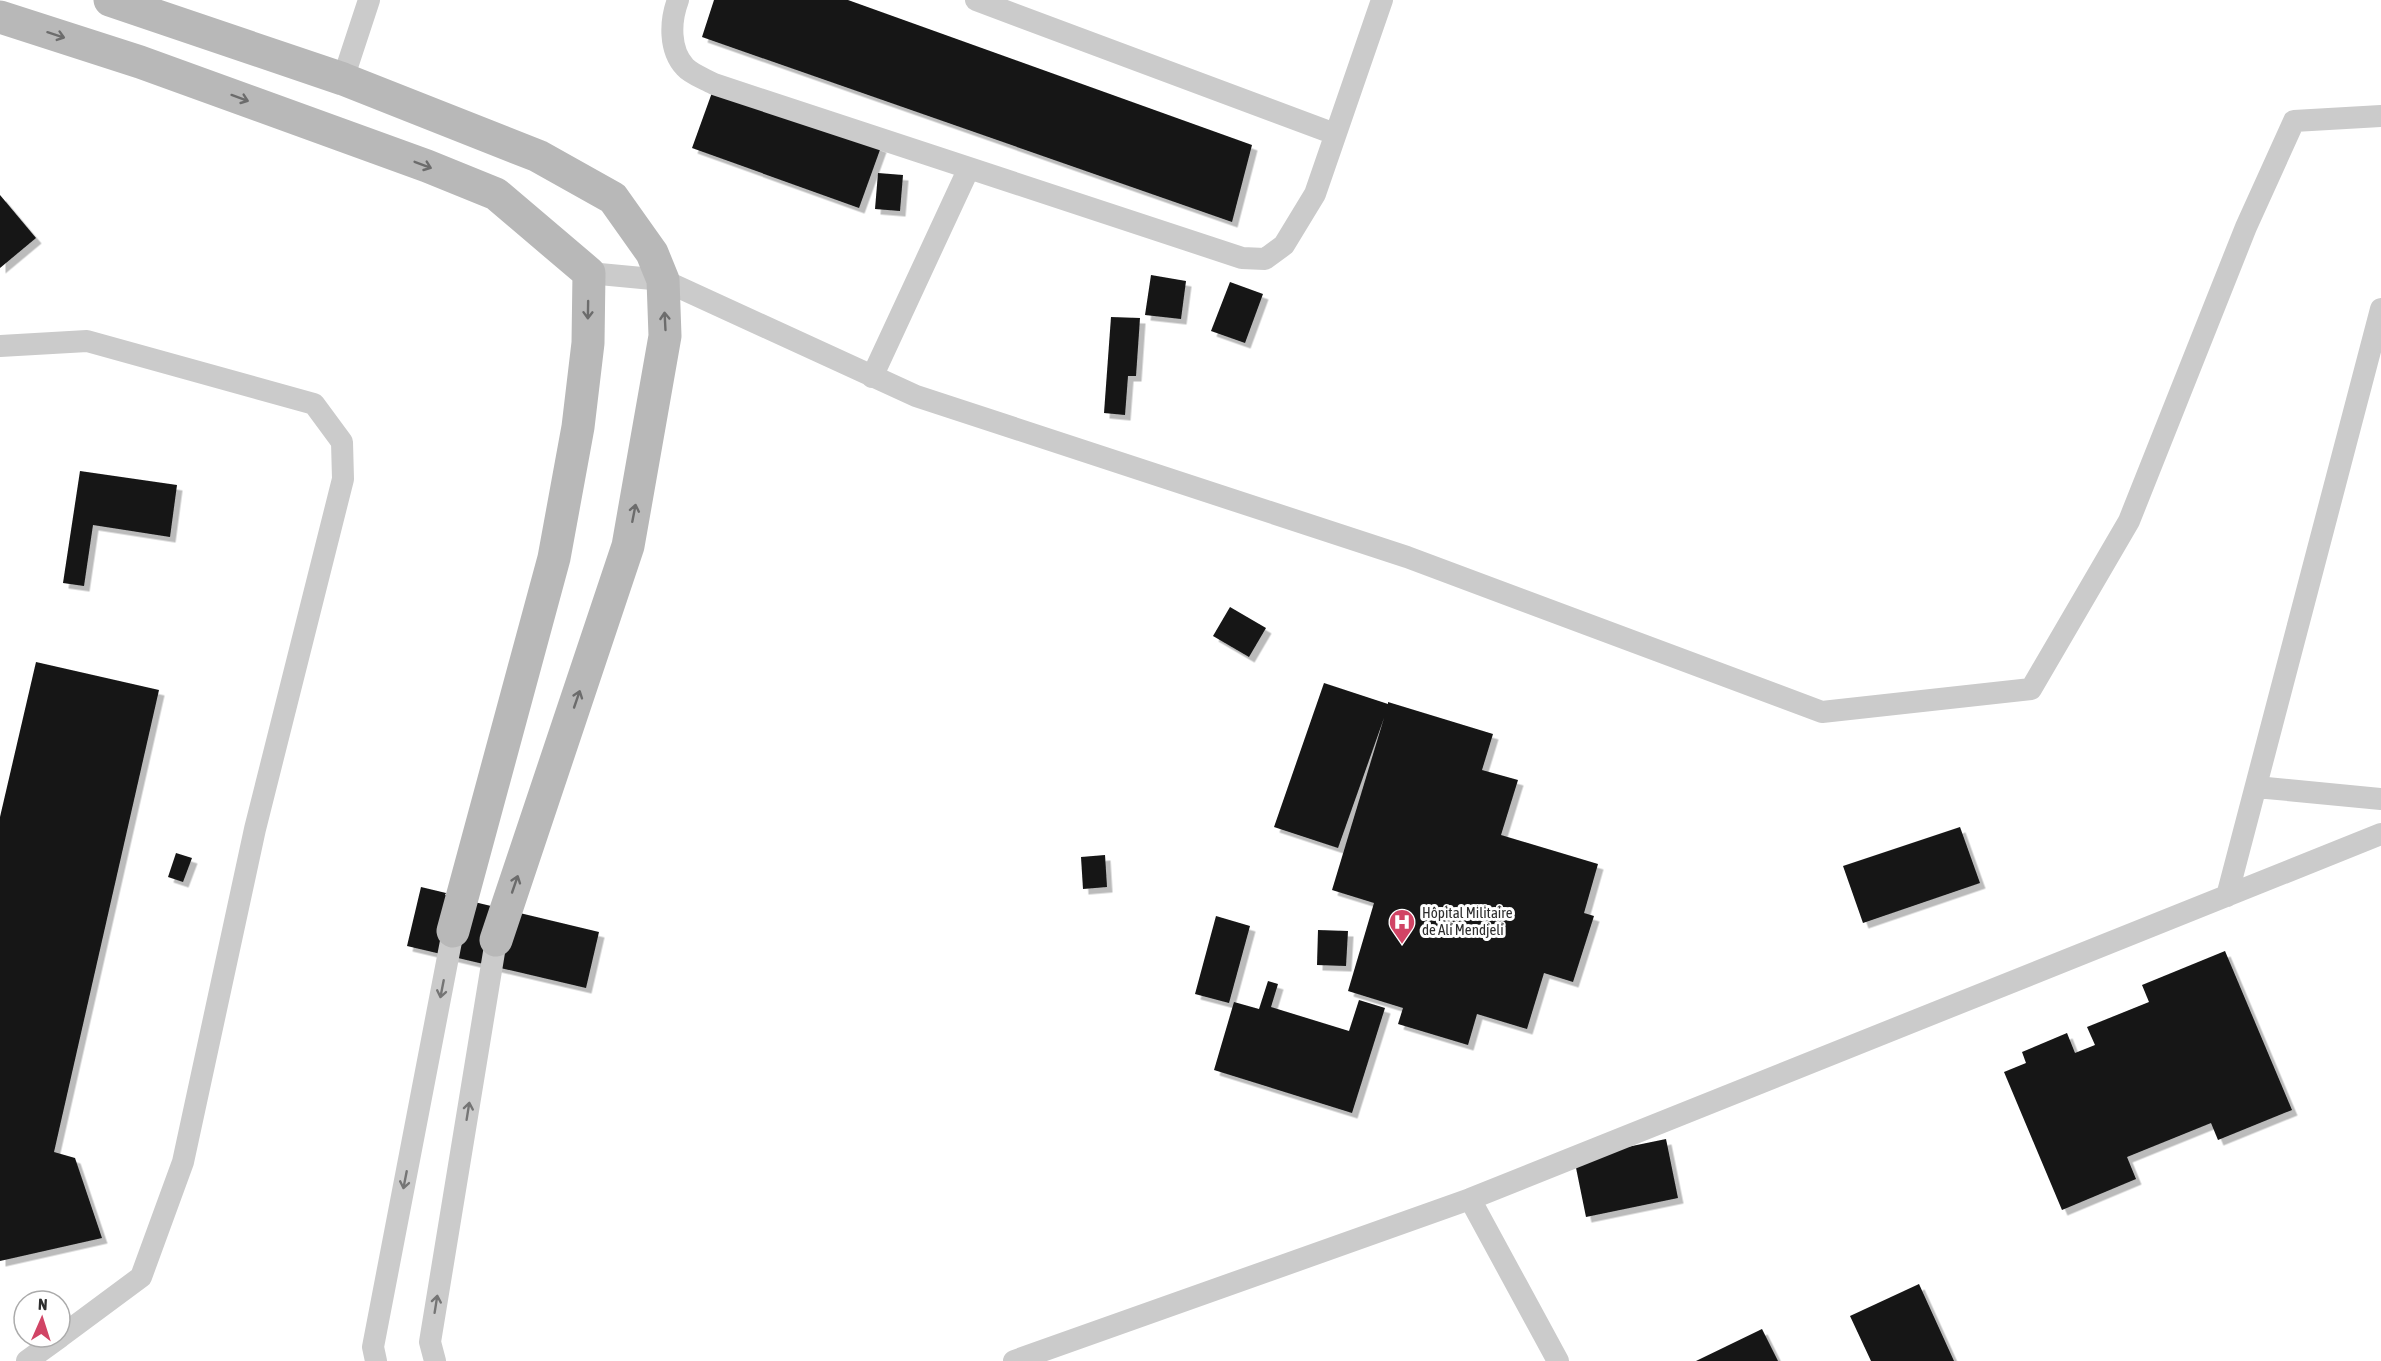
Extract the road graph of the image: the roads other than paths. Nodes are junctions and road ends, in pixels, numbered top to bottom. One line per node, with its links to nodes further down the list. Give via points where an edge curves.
1 (110, 0): 7 (main road)
2 (369, 0): 7 (lane)
3 (678, 0): 10 (lane, via 672,42 685,68 714,84)
4 (976, 0): 9 (lane)
5 (1382, 0): 9 (lane)
6 (0, 17): 11 (main road, one-way to 11, via 140,62 496,194)
7 (343, 79): 12 (main road, via 538,156 614,198 652,253)
8 (2381, 116): 15 (lane, via 2294,121 2246,227 2129,521 2031,689 1822,712 1407,557 927,399)
9 (1335, 134): 10 (lane, via 1315,194 1284,245 1265,260 1242,258)
10 (969, 168): 15 (lane)
11 (589, 273): 12 (lane); 20 (main road, one-way to 20, via 588,343 578,426 554,558)
12 (663, 280): 15 (lane); 21 (main road, one-way to 12, via 628,546 665,336)
13 (2381, 309): 16 (lane)
14 (0, 346): 23 (lane, via 87,341 314,404 342,442 343,480 255,829 183,1162 141,1276)
15 (872, 377)
16 (2256, 787): 17 (lane); 19 (lane)
17 (2381, 799)
18 (2381, 834): 19 (lane)
19 (2227, 896): 22 (lane)
20 (453, 932): 26 (lane, one-way to 26, via 373,1347)
21 (496, 939): 27 (lane, one-way to 21, via 430,1342)
22 (1470, 1199): 28 (lane); 29 (lane)
23 (72, 1328)
24 (44, 1349): 25 (lane)
25 (27, 1361)
26 (376, 1361)
27 (435, 1361)
28 (1014, 1361)
29 (1558, 1361)

